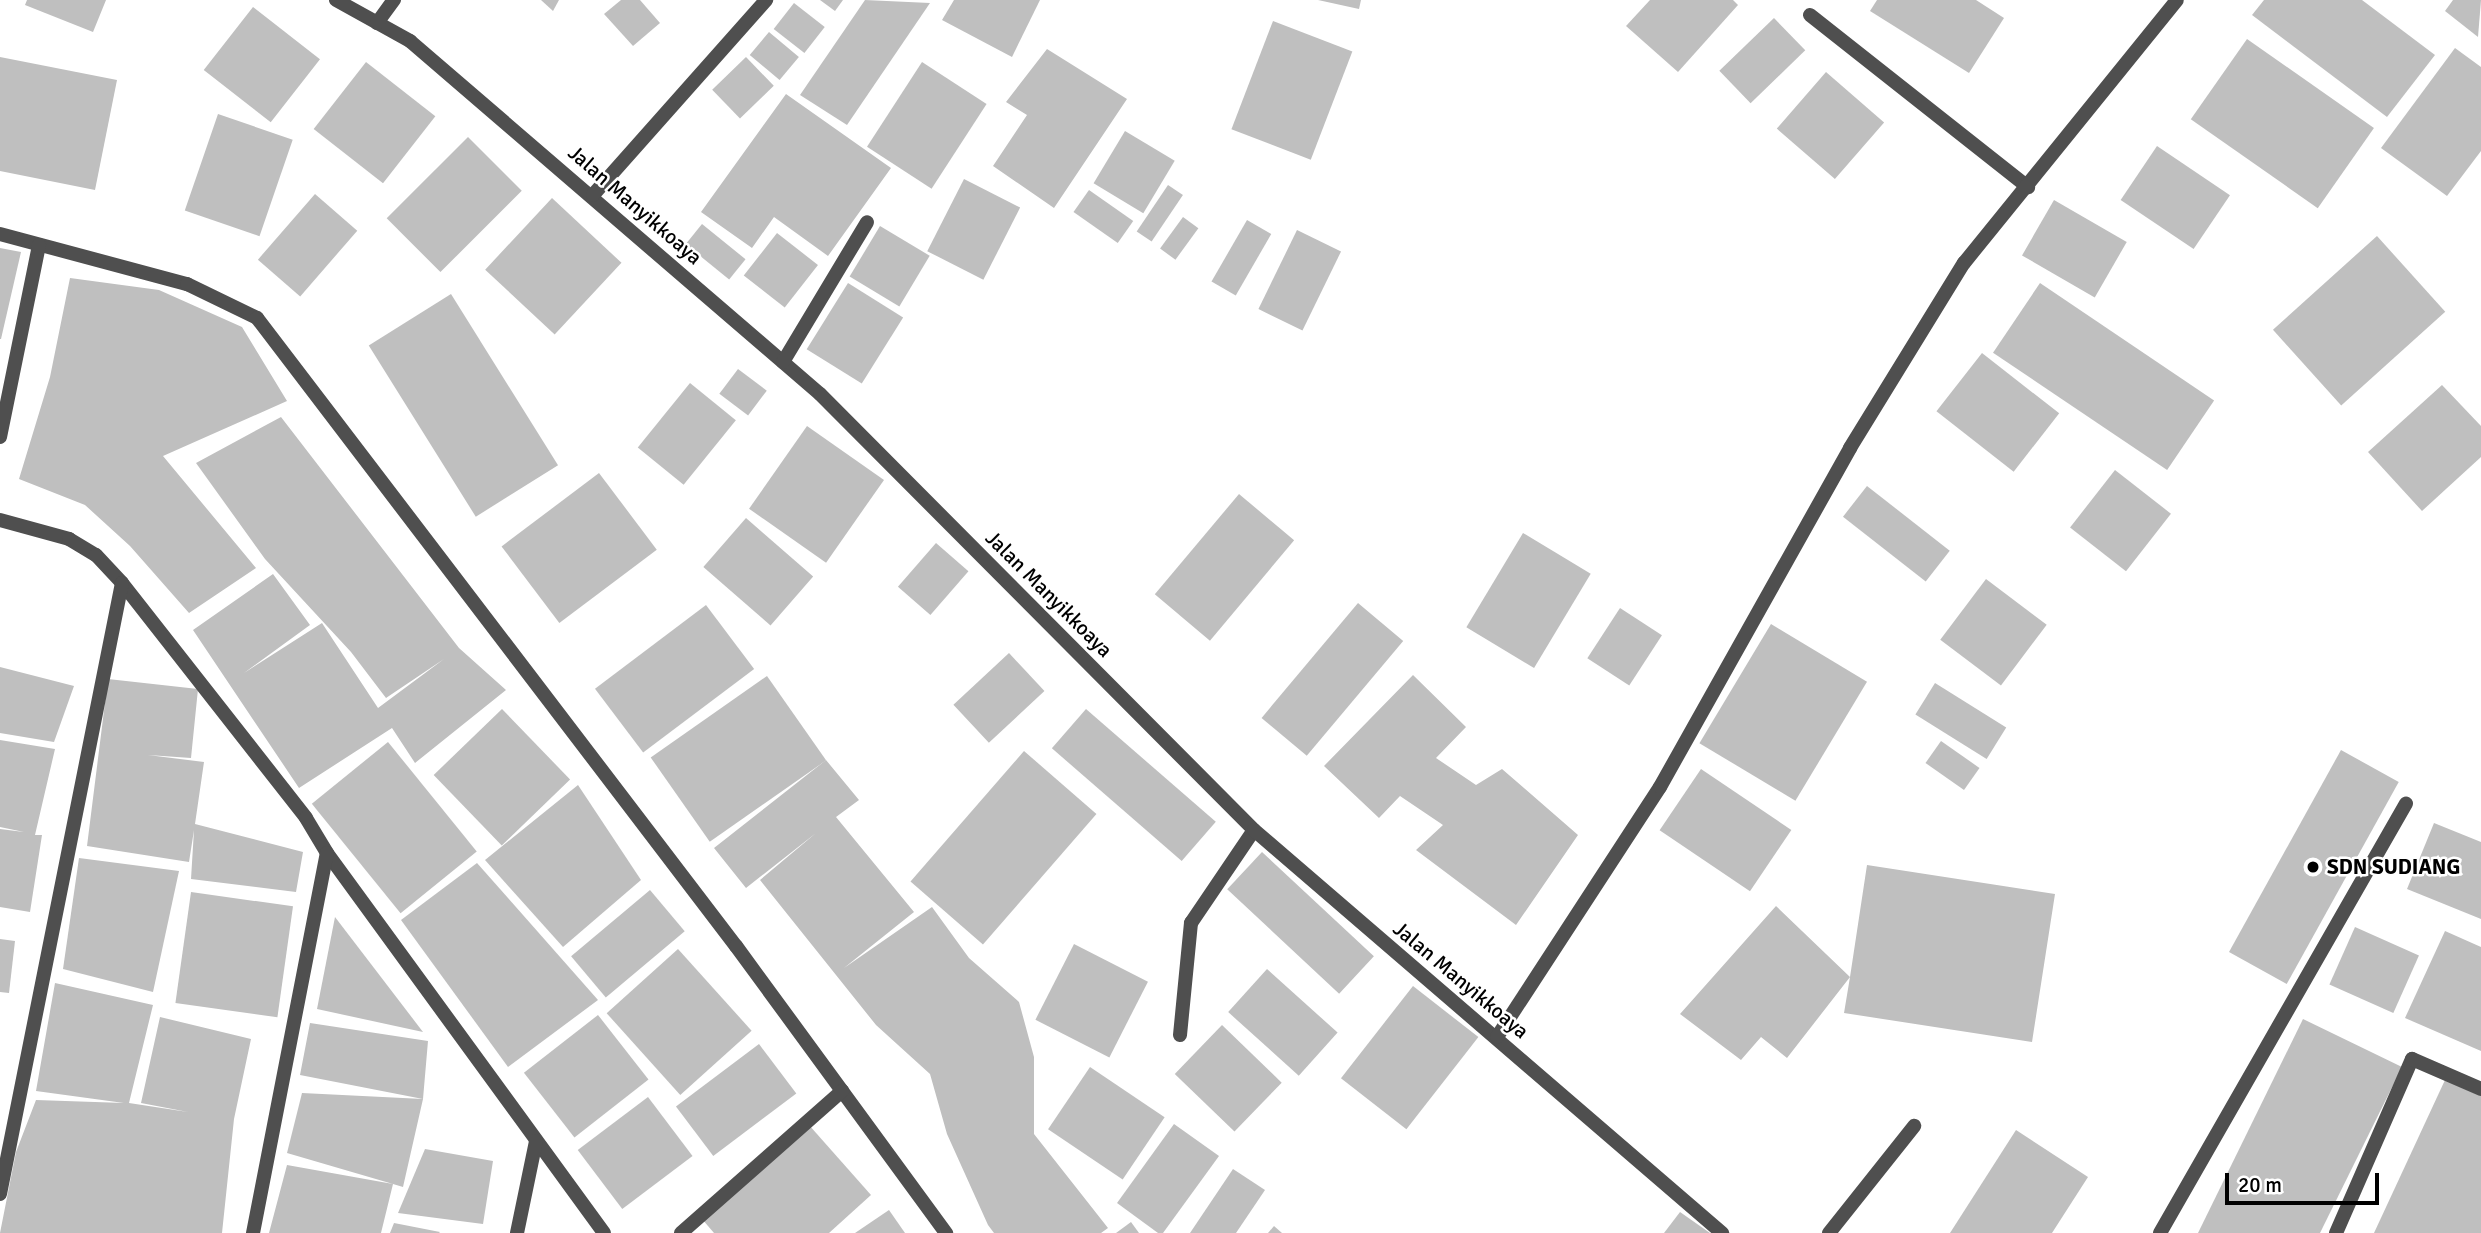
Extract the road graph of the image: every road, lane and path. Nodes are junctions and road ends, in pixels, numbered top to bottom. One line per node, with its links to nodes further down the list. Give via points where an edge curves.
1 (336, 0): 6 (street, Jalan Manyikkoaya)
2 (394, 0): 6 (street)
3 (766, 0): 8 (street)
4 (2177, 0): 7 (street)
5 (1810, 15): 7 (street)
6 (377, 23): 8 (street, Jalan Manyikkoaya, via 410,41)
7 (2028, 187): 20 (street, via 1964,263 1850,448 1660,787)
8 (593, 195): 12 (street, Jalan Manyikkoaya)
9 (867, 222): 12 (street)
10 (0, 234): 11 (street)
11 (39, 245): 13 (street); 22 (street, via 187,284 257,318)
12 (783, 362): 17 (street, Jalan Manyikkoaya)
13 (0, 437)
14 (0, 520): 15 (street, via 69,539 96,555)
15 (122, 583): 18 (street, via 306,818); 25 (street)
16 (2406, 803): 33 (street)
17 (1254, 830): 19 (street, via 1191,923); 20 (street, Jalan Manyikkoaya)
18 (327, 853): 24 (street); 26 (street)
19 (1180, 1035)
20 (1497, 1037): 31 (street, Jalan Manyikkoaya)
21 (2481, 1089): 34 (street, via 2412,1059)
22 (842, 1091): 29 (street); 30 (street)
23 (1914, 1126): 32 (street)
24 (537, 1142): 27 (street); 28 (street)
25 (0, 1195)
26 (253, 1233)
27 (517, 1233)
28 (604, 1233)
29 (681, 1233)
30 (946, 1233)
31 (1722, 1233)
32 (1829, 1233)
33 (2160, 1233)
34 (2336, 1233)

